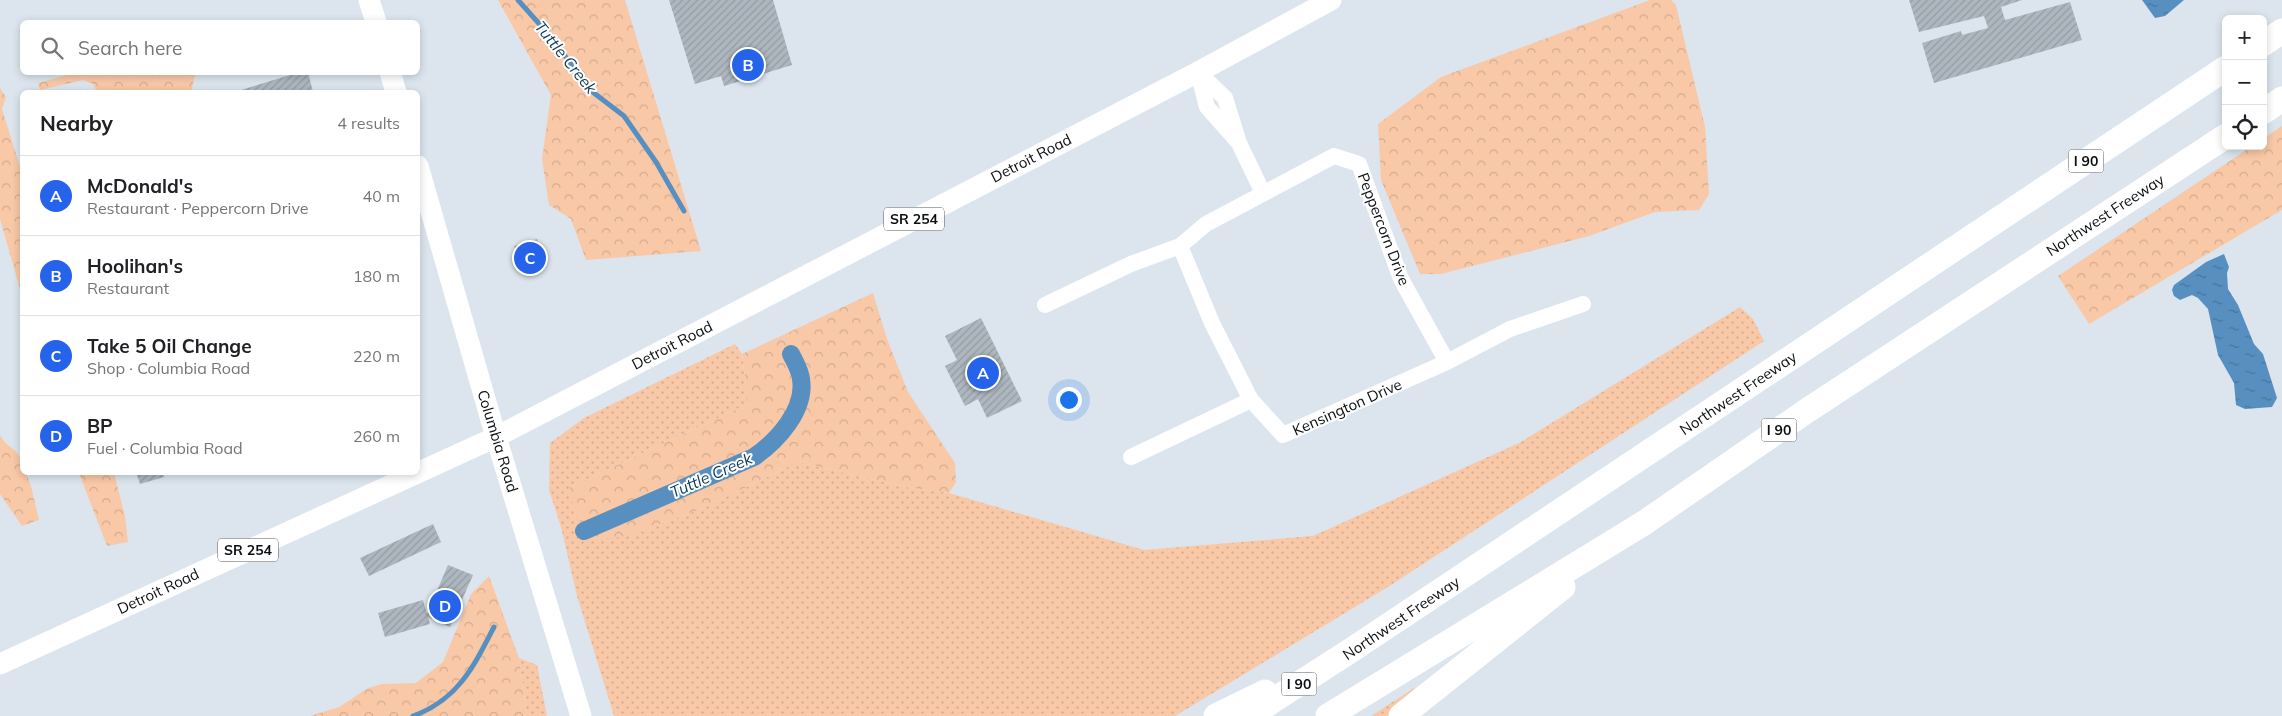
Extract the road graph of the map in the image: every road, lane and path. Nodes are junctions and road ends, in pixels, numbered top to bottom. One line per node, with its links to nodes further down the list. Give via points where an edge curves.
1 (369, 0): 3 (main road)
2 (1332, 0): 7 (main road, Detroit Road / SR 254)
3 (375, 20)
4 (2282, 31): 5 (highway)
5 (2267, 41)
6 (2222, 71): 25 (highway, Northwest Freeway / I 90)
7 (1198, 72): 14 (street, via 1225,98 1239,143); 20 (main road, Detroit Road / SR 254)
8 (391, 75): 9 (main road)
9 (395, 90)
10 (2282, 100): 11 (highway)
11 (2267, 109)
12 (2222, 139): 24 (highway, Northwest Freeway / I 90, via 1808,410)
13 (420, 173): 20 (main road, Columbia Road)
14 (1263, 193): 15 (street, Peppercorn Drive, via 1206,224); 18 (street, Peppercorn Drive, via 1334,156 1359,164 1402,280)
15 (1180, 246): 17 (street, Peppercorn Drive, via 1131,264); 19 (street, Kensington Drive, via 1212,323)
16 (1583, 304): 18 (street, Kensington Drive, via 1510,329)
17 (1045, 306)
18 (1447, 362): 19 (street, Kensington Drive, via 1283,435)
19 (1251, 400): 21 (street)
20 (496, 436): 22 (main road, Detroit Road / SR 254); 27 (main road, Columbia Road)
21 (1131, 457)
22 (420, 471)
23 (411, 475): 26 (main road, Detroit Road / SR 254)
24 (1644, 524): 30 (highway, Northwest Freeway / I 90); 31 (highway)
25 (1350, 651): 28 (highway); 29 (highway, Northwest Freeway / I 90)
26 (0, 664)
27 (581, 716)
28 (1216, 716)
29 (1249, 716)
30 (1328, 716)
31 (1401, 716)

